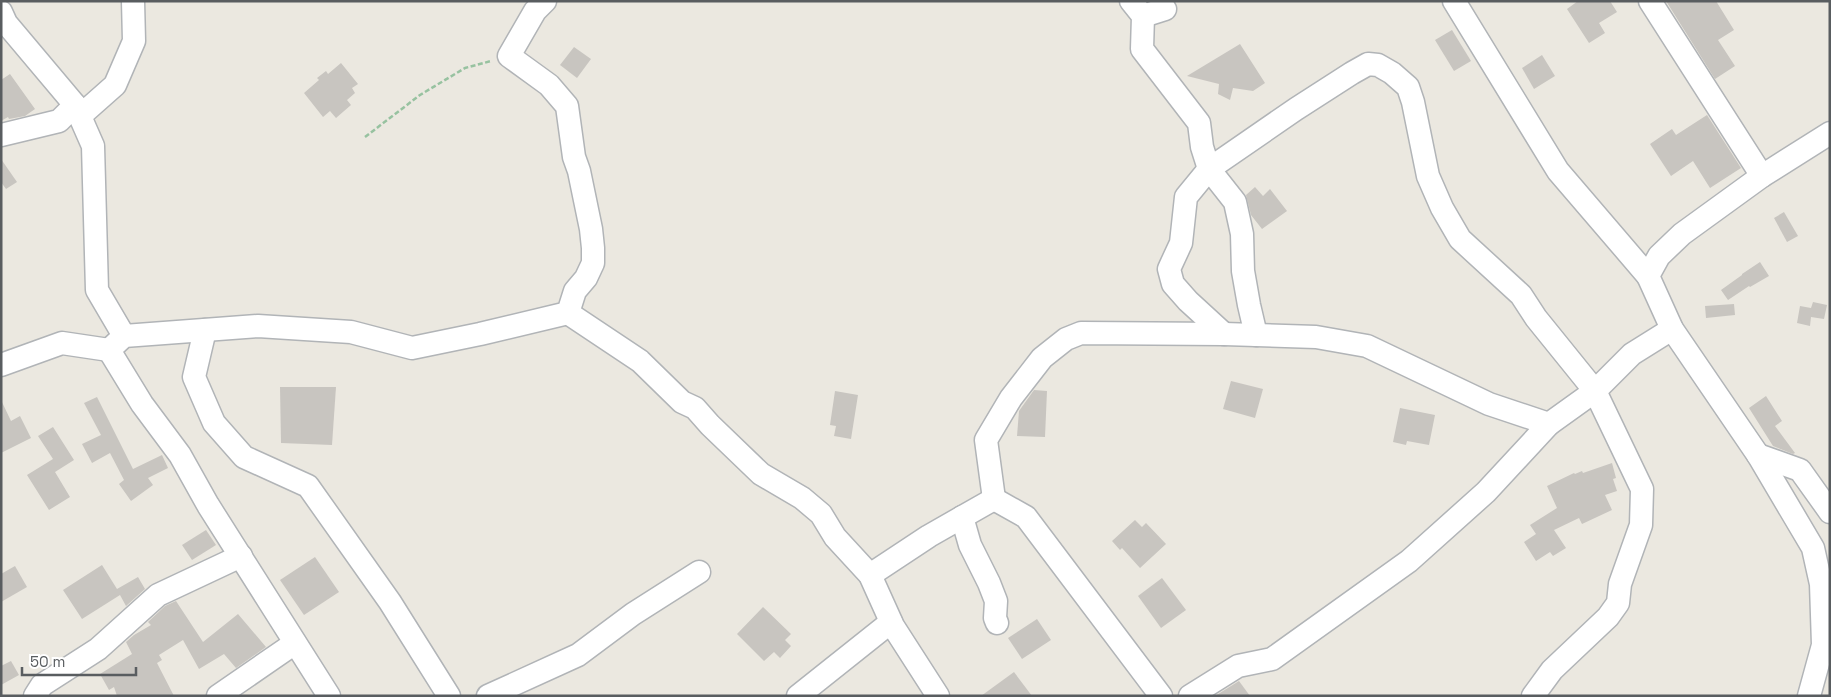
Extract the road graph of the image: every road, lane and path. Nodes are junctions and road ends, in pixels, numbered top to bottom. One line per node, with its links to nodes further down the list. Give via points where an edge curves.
1 (133, 1): 9 (street, via 134,41 114,85)
2 (545, 1): 8 (street, via 535,11)
3 (1454, 1): 15 (street, via 1558,171)
4 (1650, 1): 14 (street)
5 (1137, 8): 6 (street); 13 (street, via 1142,49 1199,123)
6 (1165, 9)
7 (1, 12): 9 (street, via 6,24)
8 (509, 56): 12 (path, via 465,68 420,96); 16 (street, via 549,85 567,106 593,248 593,262)
9 (78, 110): 11 (street, via 59,121); 21 (street, via 93,146 97,290)
10 (1830, 133): 14 (street)
11 (1, 135)
12 (365, 137)
13 (1209, 169): 19 (street, via 1186,197 1181,243 1170,269 1174,284 1183,296); 20 (street, via 1235,202 1242,234 1243,271); 23 (street, via 1368,64 1378,65 1392,73 1408,87 1428,176 1460,239 1521,295)
14 (1762, 176): 15 (street, via 1682,234 1659,256)
15 (1648, 276): 17 (street)
16 (568, 312): 18 (street, via 412,348 351,332 258,326); 31 (street, via 640,361 682,402 695,408 761,474 802,498 821,514 835,537)
17 (1672, 328): 23 (street, via 1632,354); 25 (street)
18 (204, 330): 21 (street); 38 (street, via 194,377 214,423 244,458 308,486 390,602)
19 (1224, 334): 20 (street); 26 (street, via 1081,333 1056,345 1011,398 986,440)
20 (1256, 335): 24 (street, via 1316,337 1367,346 1489,404)
21 (116, 343): 22 (street, via 62,343); 29 (street, via 142,404 180,455)
22 (1, 365)
23 (1595, 392): 24 (street); 44 (street, via 1642,489 1641,525 1620,584 1618,603 1608,617 1552,670)
24 (1549, 424): 43 (street, via 1486,492 1408,562 1272,659 1238,666)
25 (1758, 455): 27 (street, via 1800,470); 45 (street, via 1813,548 1821,584 1823,645)
26 (994, 499): 28 (street); 42 (street, via 1026,517)
27 (1830, 512)
28 (962, 517): 31 (street); 33 (street, via 970,545 996,601)
29 (241, 556): 34 (street); 35 (street, via 158,595 98,649 42,685)
30 (699, 572): 39 (street, via 633,614 578,655)
31 (870, 575): 32 (street)
32 (891, 622): 40 (street); 41 (street)
33 (997, 623)
34 (296, 643): 36 (street); 37 (street)
35 (35, 696)
36 (218, 696)
37 (329, 696)
38 (449, 696)
39 (488, 696)
40 (798, 696)
41 (938, 696)
42 (1161, 696)
43 (1190, 696)
44 (1533, 696)
45 (1809, 696)

